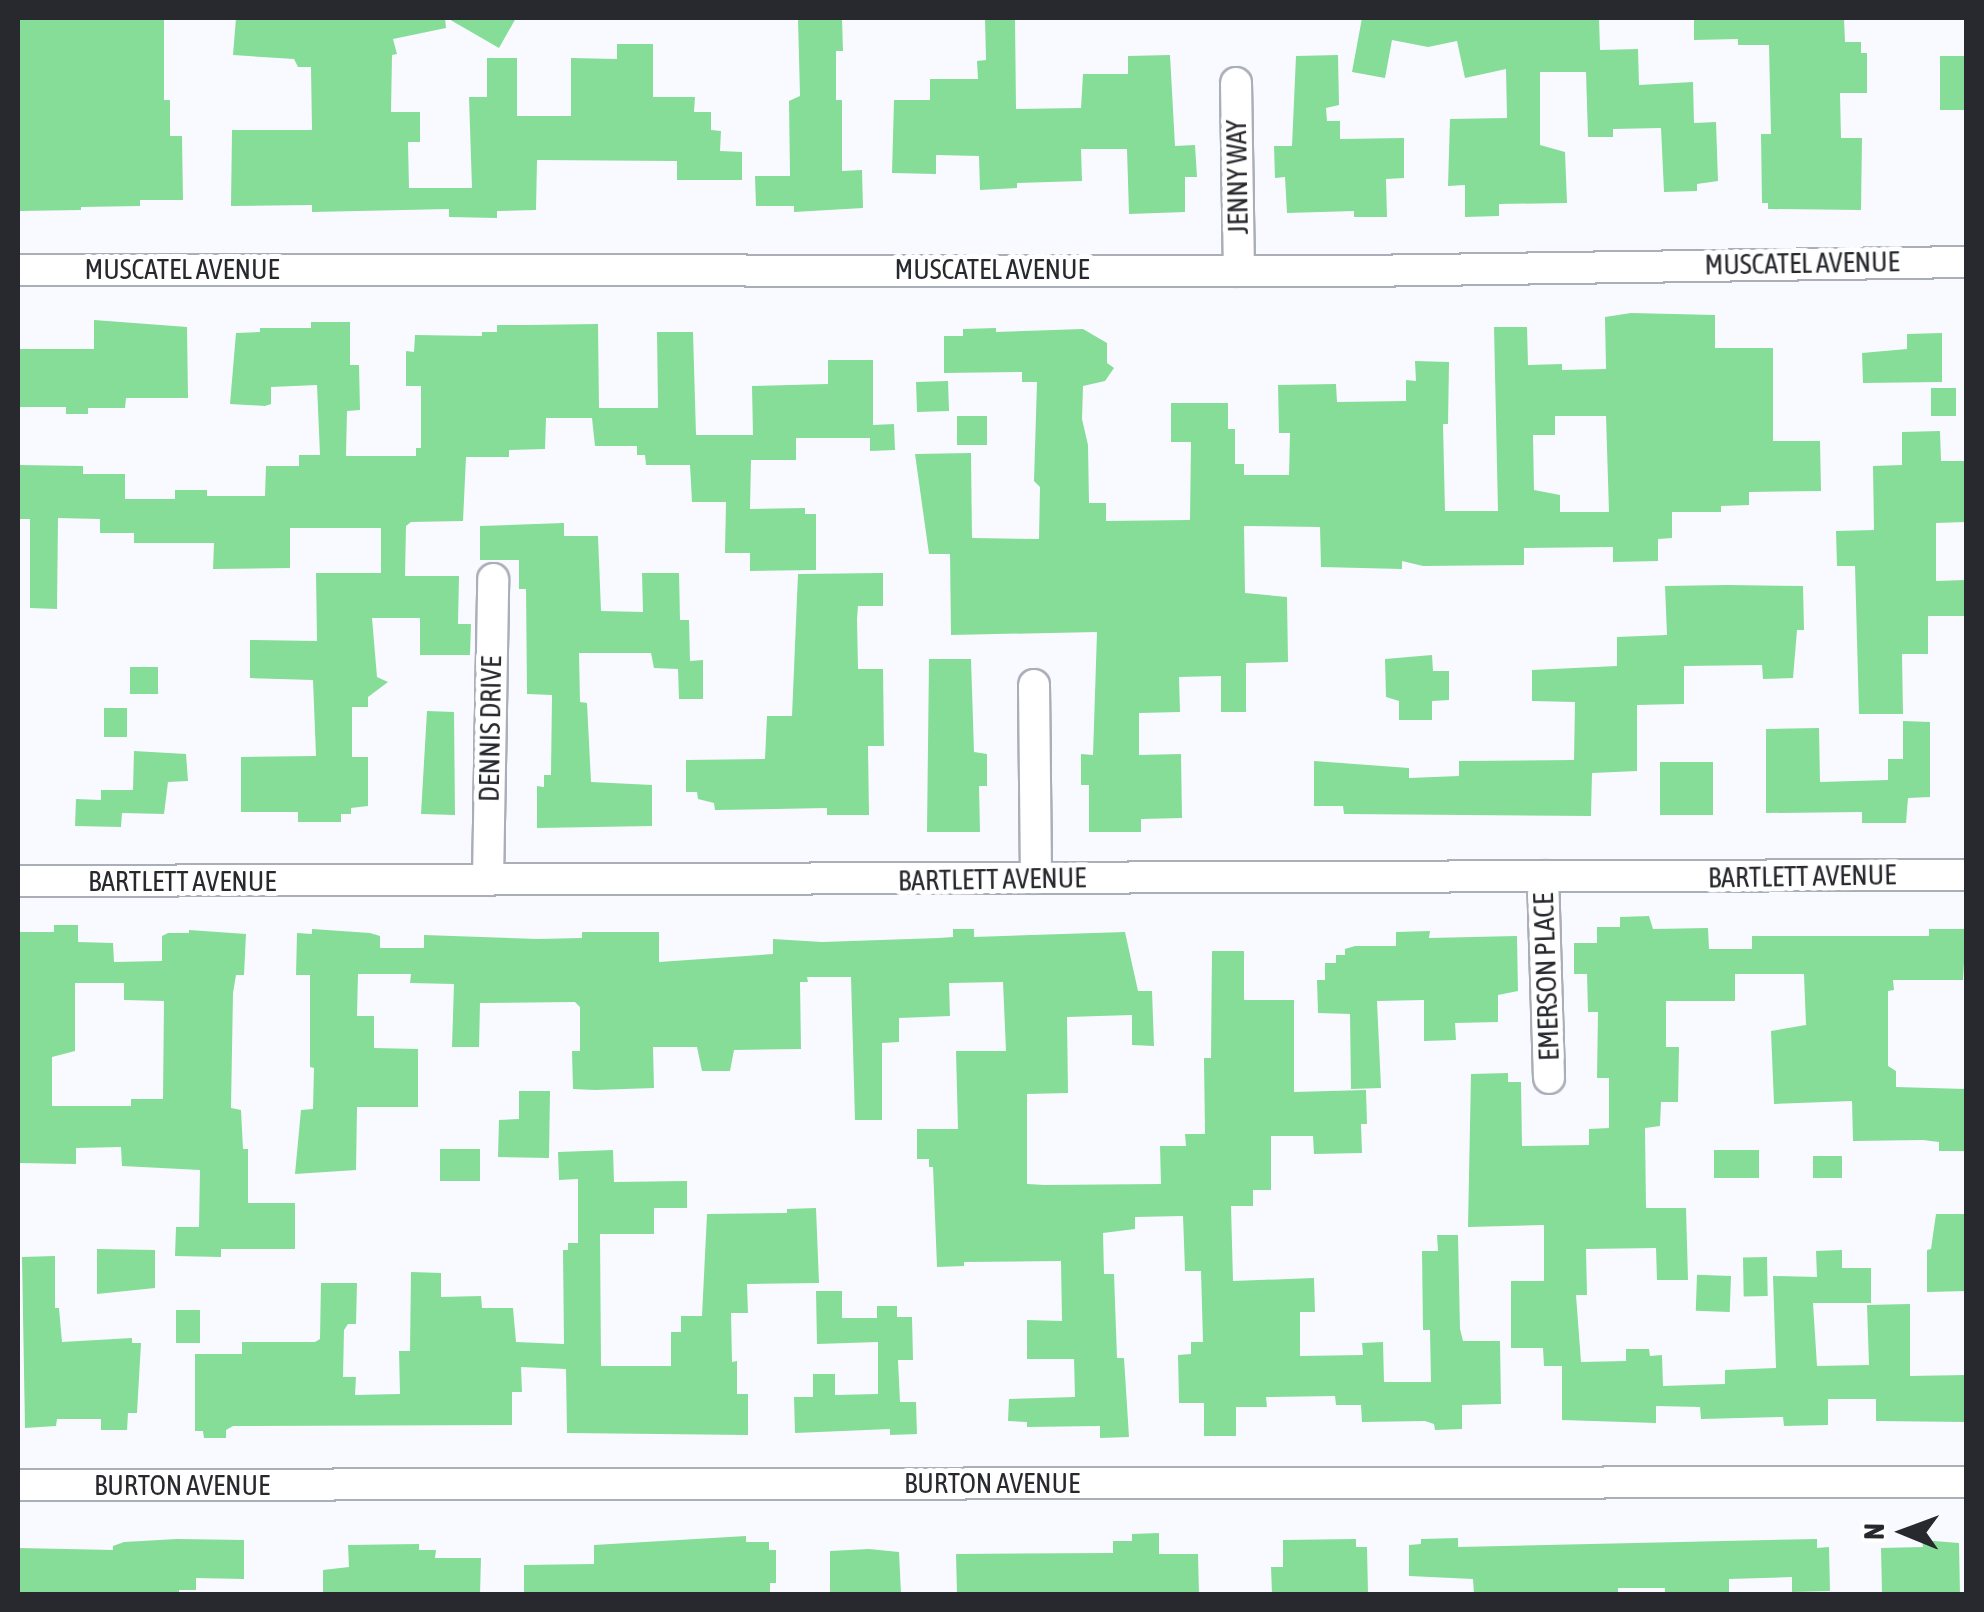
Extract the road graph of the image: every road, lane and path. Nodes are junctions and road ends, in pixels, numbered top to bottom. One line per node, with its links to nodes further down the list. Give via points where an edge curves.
1 (1236, 83): 4 (street, JENNY WAY)
2 (1966, 262): 4 (street, MUSCATEL AVENUE)
3 (18, 270): 4 (street, MUSCATEL AVENUE)
4 (1239, 271)
5 (492, 579): 10 (street, DENNIS DRIVE)
6 (1034, 685): 9 (street)
7 (1543, 876): 8 (street, BARTLETT AVENUE); 9 (street, BARTLETT AVENUE); 12 (street, EMERSON PLACE)
8 (1966, 876)
9 (1036, 878): 10 (street, BARTLETT AVENUE)
10 (488, 880): 11 (street, BARTLETT AVENUE)
11 (18, 881)
12 (1549, 1078)
13 (1966, 1482): 14 (street, BURTON AVENUE)
14 (18, 1485)

